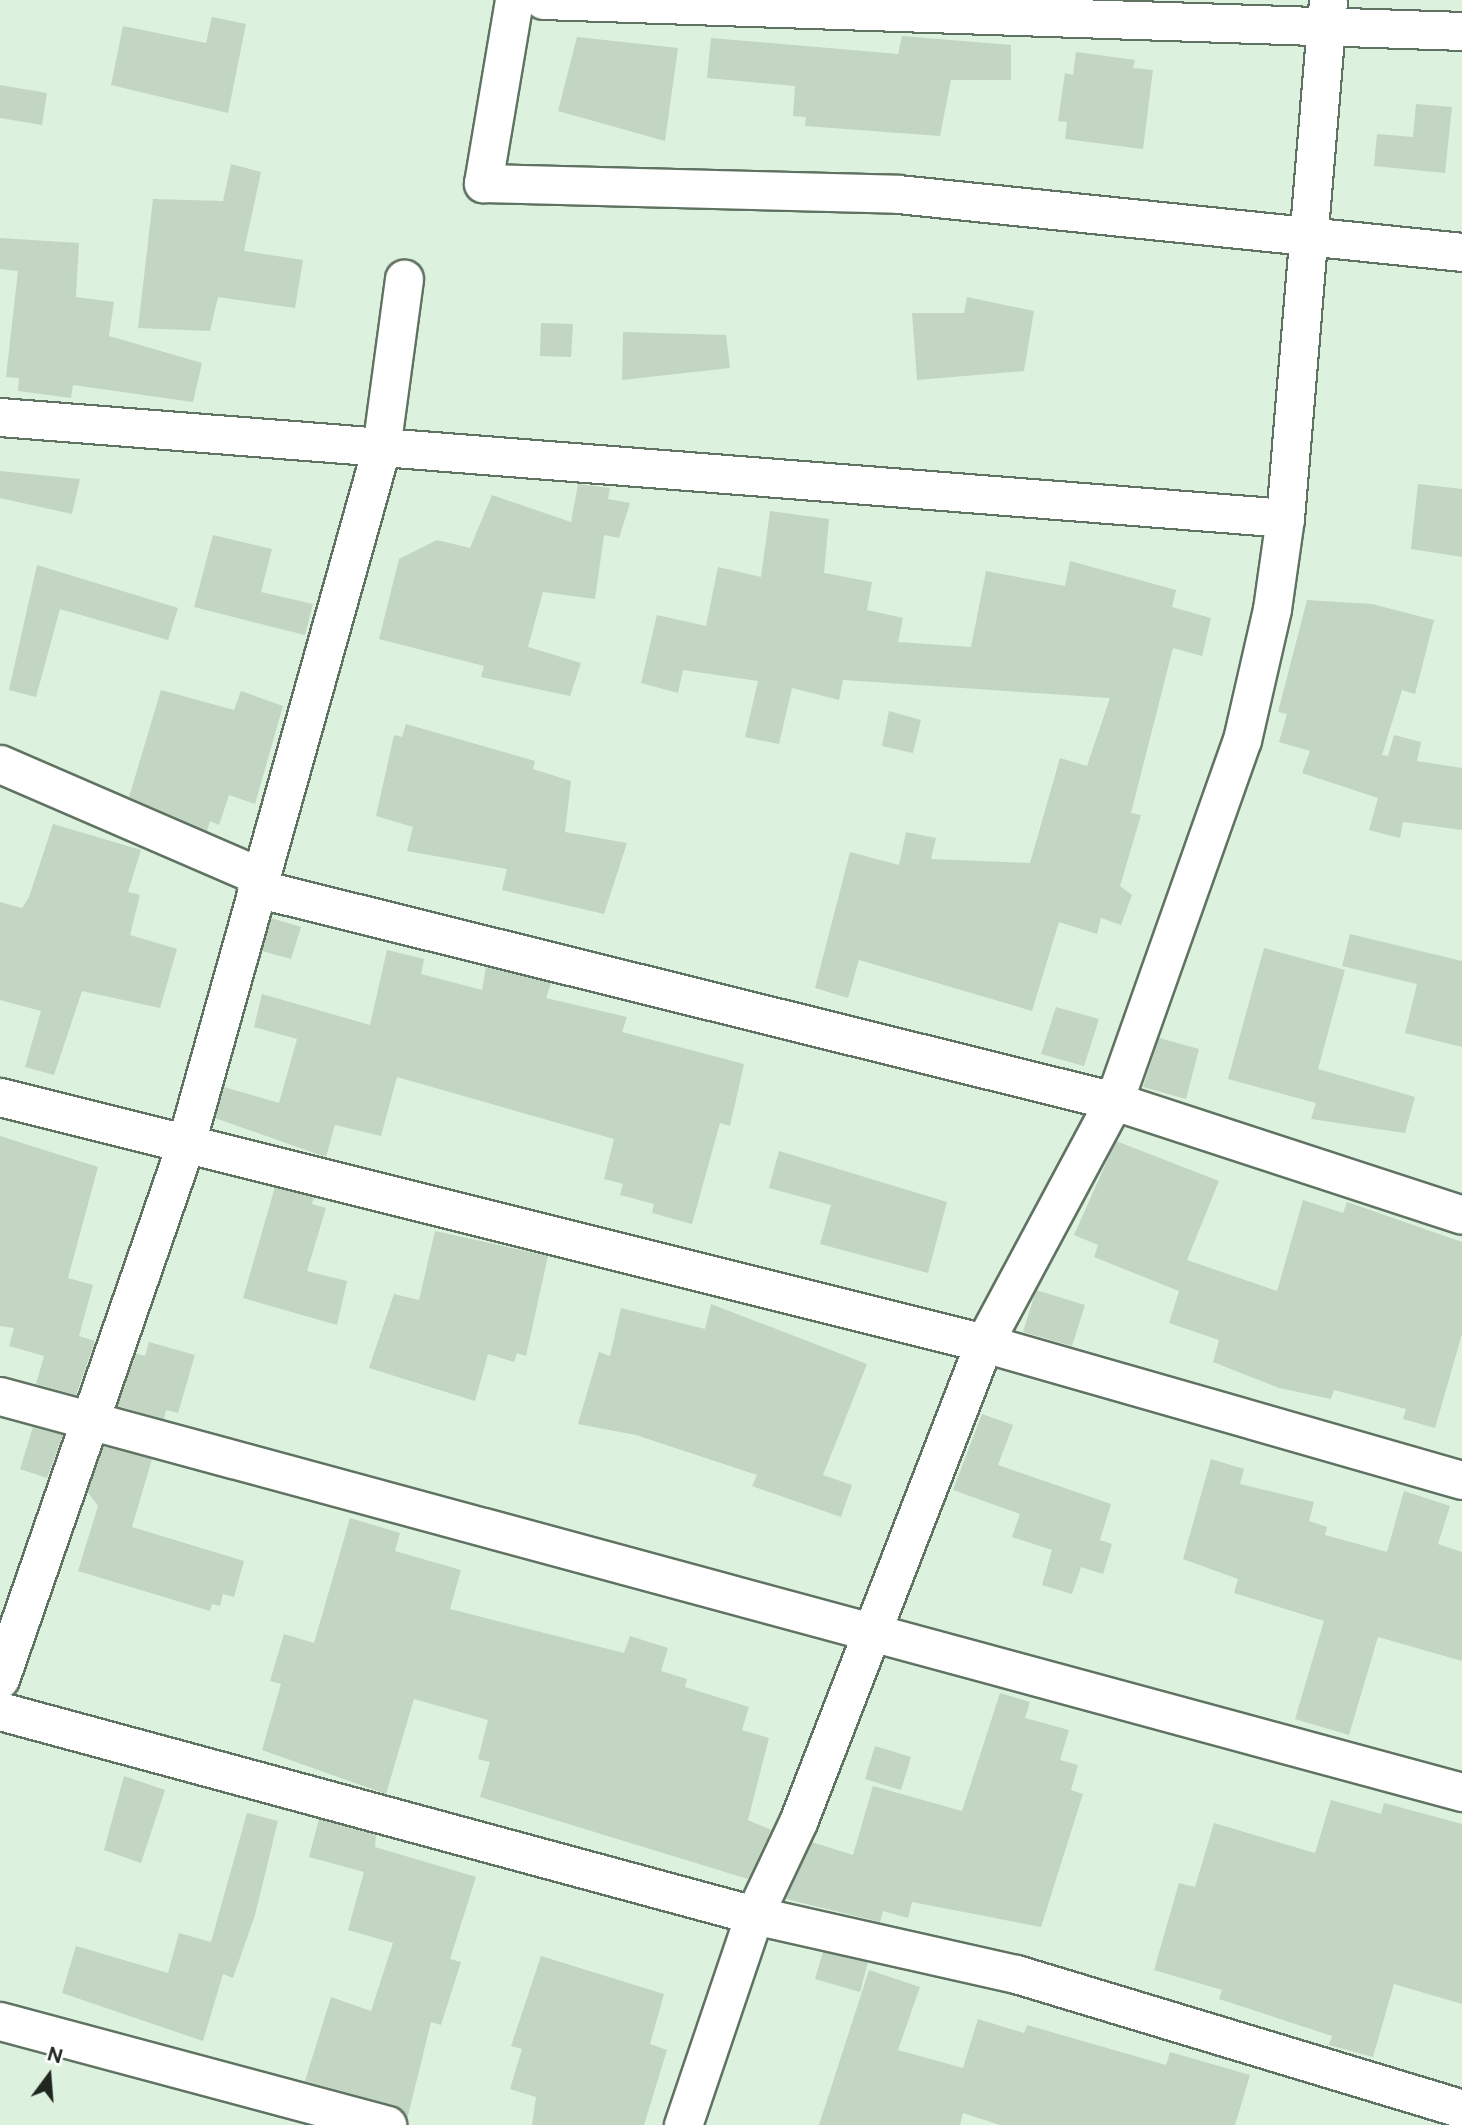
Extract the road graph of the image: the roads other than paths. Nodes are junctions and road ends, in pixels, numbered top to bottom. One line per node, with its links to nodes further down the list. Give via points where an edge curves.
1 (514, 0): 5 (street, via 483,183 898,194)
2 (543, 0): 3 (street)
3 (1327, 14): 4 (street); 5 (street)
4 (1462, 31)
5 (1307, 233): 6 (street); 10 (street)
6 (1462, 252)
7 (404, 278): 9 (street)
8 (0, 417): 9 (street)
9 (380, 449): 10 (street); 12 (street)
10 (1285, 517): 14 (street, via 1272,609 1242,740)
11 (0, 764): 12 (street)
12 (258, 882): 14 (street); 15 (street)
13 (0, 1097): 15 (street)
14 (1114, 1101): 16 (street); 17 (street)
15 (186, 1143): 17 (street); 19 (street)
16 (1462, 1215)
17 (984, 1343): 20 (street); 21 (street)
18 (0, 1396): 19 (street)
19 (91, 1422): 21 (street); 22 (street)
20 (1462, 1480)
21 (873, 1628): 24 (street); 25 (street)
22 (0, 1679)
23 (0, 1711): 25 (street)
24 (1462, 1792)
25 (754, 1915): 27 (street, via 1016,1974); 29 (street)
26 (0, 2021): 28 (street)
27 (1462, 2109)
28 (387, 2125)
29 (683, 2125)

